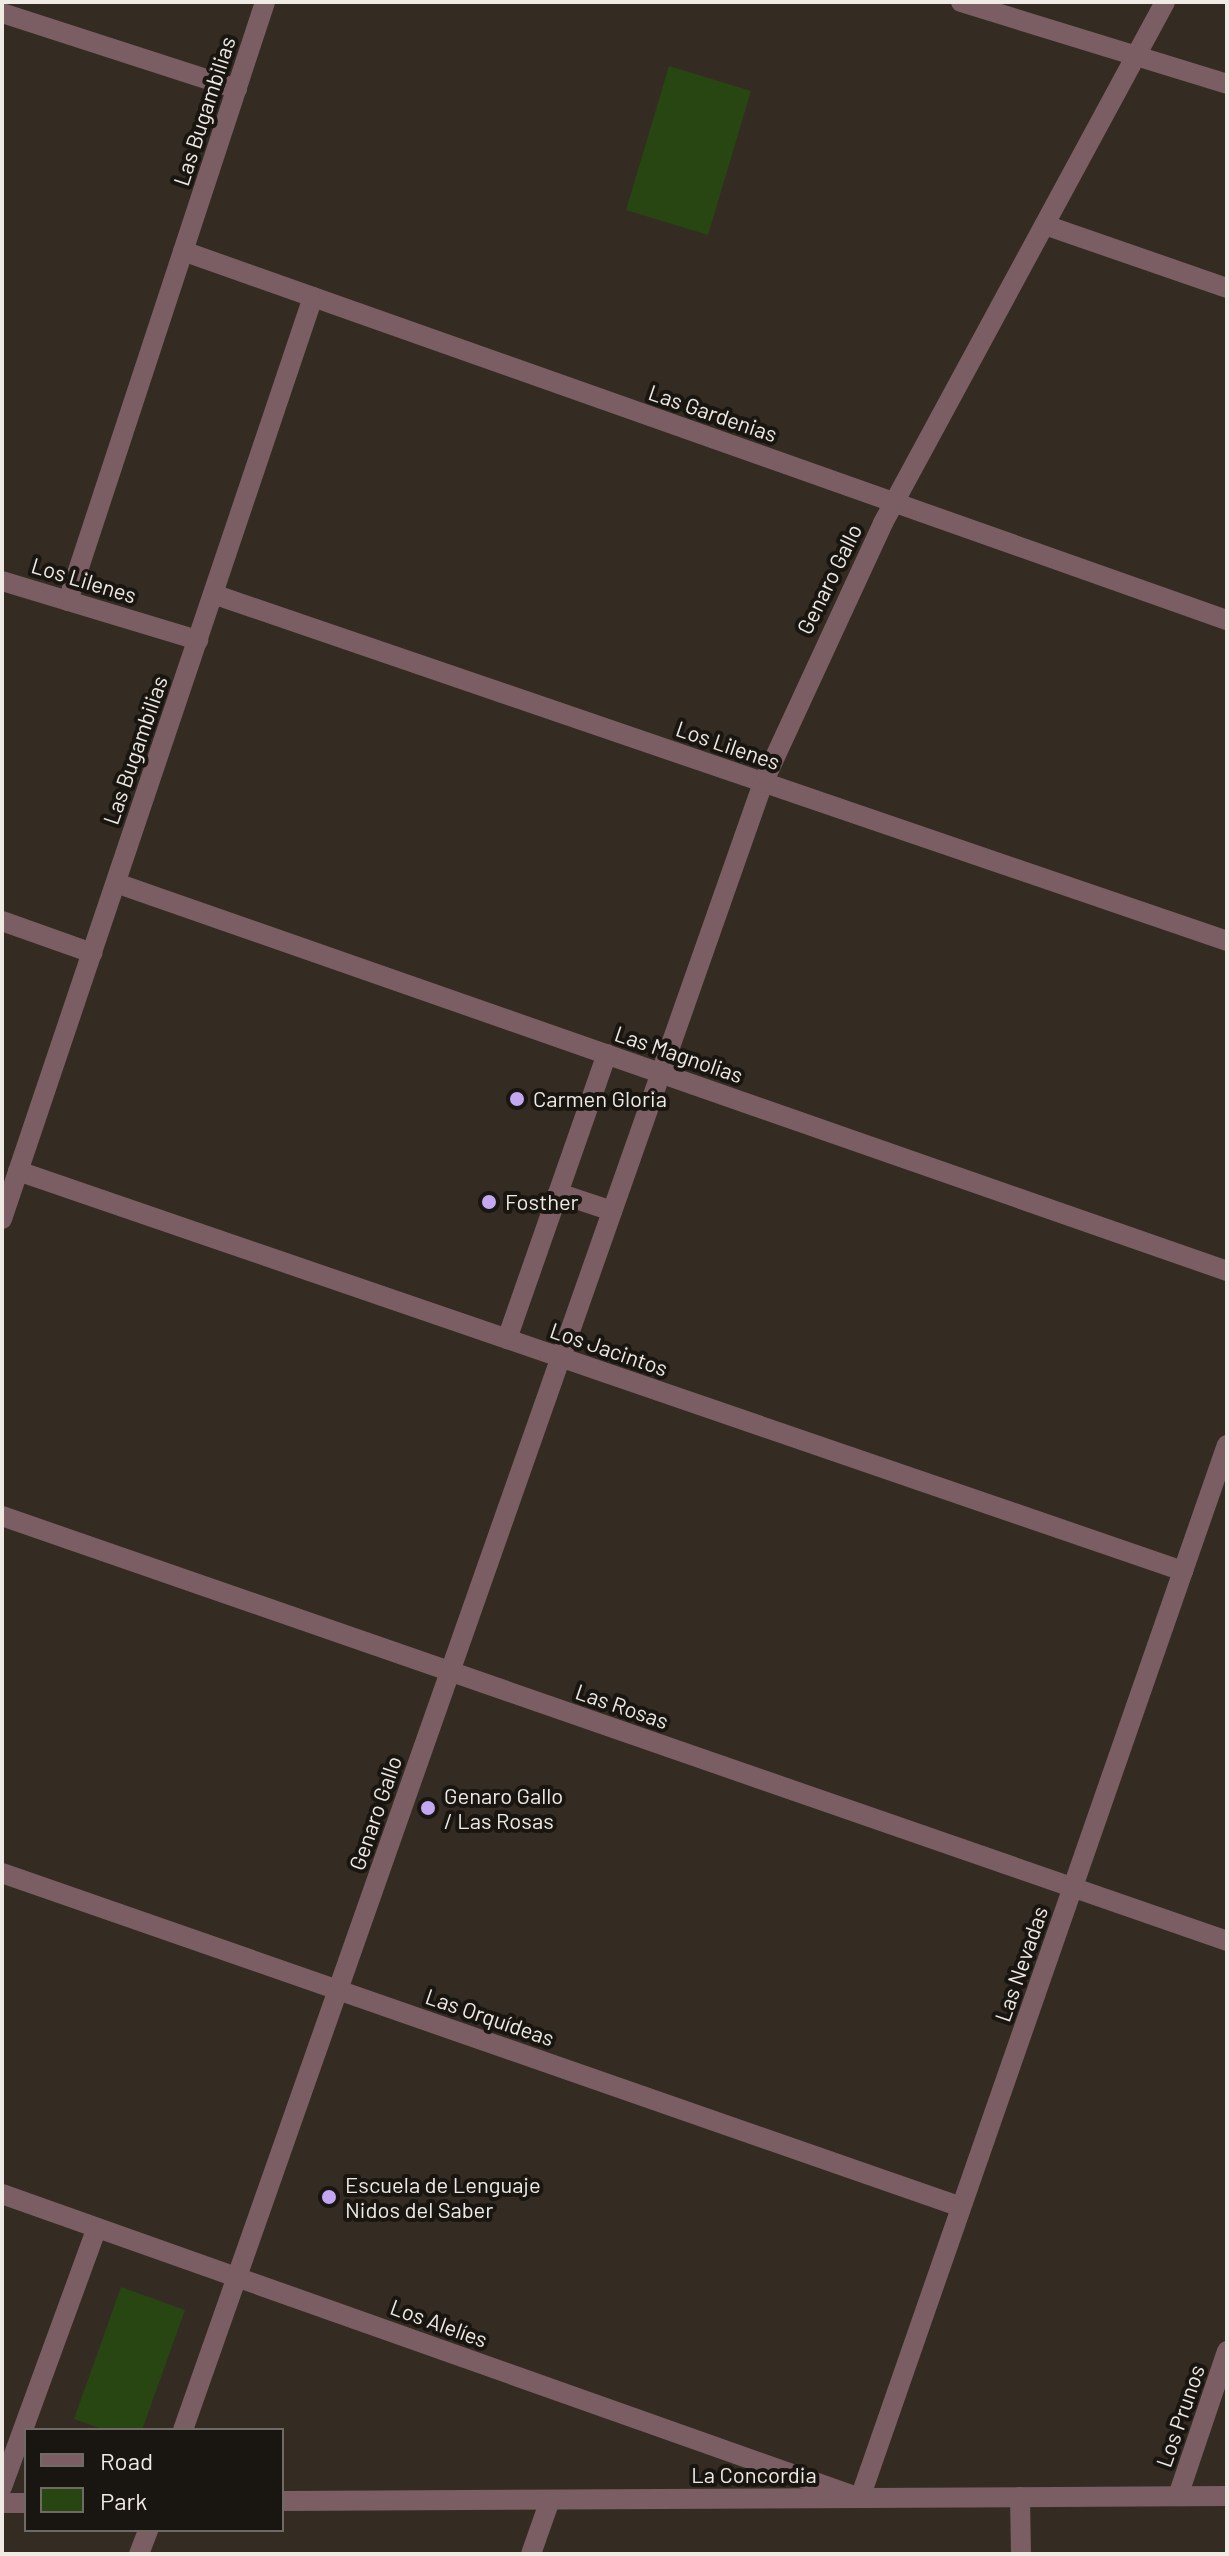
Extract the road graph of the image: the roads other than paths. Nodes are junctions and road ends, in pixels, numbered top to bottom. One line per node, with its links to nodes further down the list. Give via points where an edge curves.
1 (265, 2): 7 (street, Las Bugambilias)
2 (961, 2): 5 (street)
3 (1165, 2): 5 (street, Genaro Gallo)
4 (2, 13): 7 (street)
5 (1137, 57): 6 (street); 8 (street, Genaro Gallo)
6 (1227, 84)
7 (237, 89): 9 (street, Las Bugambilias)
8 (1045, 225): 10 (street); 12 (street, Genaro Gallo)
9 (183, 251): 11 (street, Las Gardenias); 15 (street, Las Bugambilias)
10 (1227, 288)
11 (313, 297): 12 (street, Las Gardenias); 14 (street, Las Bugambilias)
12 (894, 502): 16 (street, Las Gardenias); 18 (street, Genaro Gallo)
13 (2, 581): 15 (street, Los Lilenes)
14 (213, 594): 17 (street, Las Bugambilias); 18 (street, Los Lilenes)
15 (68, 601): 17 (street, Los Lilenes)
16 (1227, 620)
17 (198, 640): 19 (street, Las Bugambilias)
18 (763, 783): 21 (street, Los Lilenes); 24 (street, Genaro Gallo)
19 (116, 883): 22 (street, Las Bugambilias); 23 (street, Las Magnolias)
20 (2, 921): 22 (street)
21 (1227, 941)
22 (92, 953): 25 (street, Las Bugambilias)
23 (607, 1054): 24 (street, Las Magnolias); 26 (street)
24 (661, 1073): 27 (street, Genaro Gallo); 29 (street, Las Magnolias)
25 (18, 1171): 28 (street, Las Bugambilias); 30 (street, Los Jacintos)
26 (558, 1193): 27 (street); 30 (street)
27 (612, 1211): 31 (street, Genaro Gallo)
28 (2, 1219)
29 (1227, 1271)
30 (507, 1339): 31 (street, Los Jacintos)
31 (561, 1357): 34 (street, Los Jacintos); 35 (street, Genaro Gallo)
32 (1227, 1445): 34 (street, Las Nevadas)
33 (2, 1516): 35 (street, Las Rosas)
34 (1183, 1571): 37 (street, Las Nevadas)
35 (450, 1671): 37 (street, Las Rosas); 39 (street, Genaro Gallo)
36 (2, 1873): 39 (street, Las Orquídeas)
37 (1073, 1887): 38 (street, Las Rosas); 41 (street, Las Nevadas)
38 (1227, 1941)
39 (338, 1990): 41 (street, Las Orquídeas); 43 (street, Genaro Gallo)
40 (2, 2194): 42 (street, Los Alelíes)
41 (961, 2207): 50 (street, Las Nevadas)
42 (97, 2228): 43 (street, Los Alelíes); 46 (street)
43 (237, 2277): 45 (street, Genaro Gallo); 50 (street, Los Alelíes)
44 (1227, 2351): 47 (street, Los Prunos)
45 (184, 2428)
46 (2, 2487)
47 (1178, 2496): 48 (street, La Concordia); 49 (street, La Concordia)
48 (1227, 2496)
49 (1020, 2497): 50 (street, La Concordia); 58 (street)
50 (860, 2498): 51 (street, La Concordia)
51 (550, 2500): 52 (street, La Concordia); 57 (street)
52 (284, 2501)
53 (2, 2503): 54 (street)
54 (24, 2503)
55 (147, 2532): 56 (street)
56 (139, 2554)
57 (531, 2554)
58 (1021, 2554)

